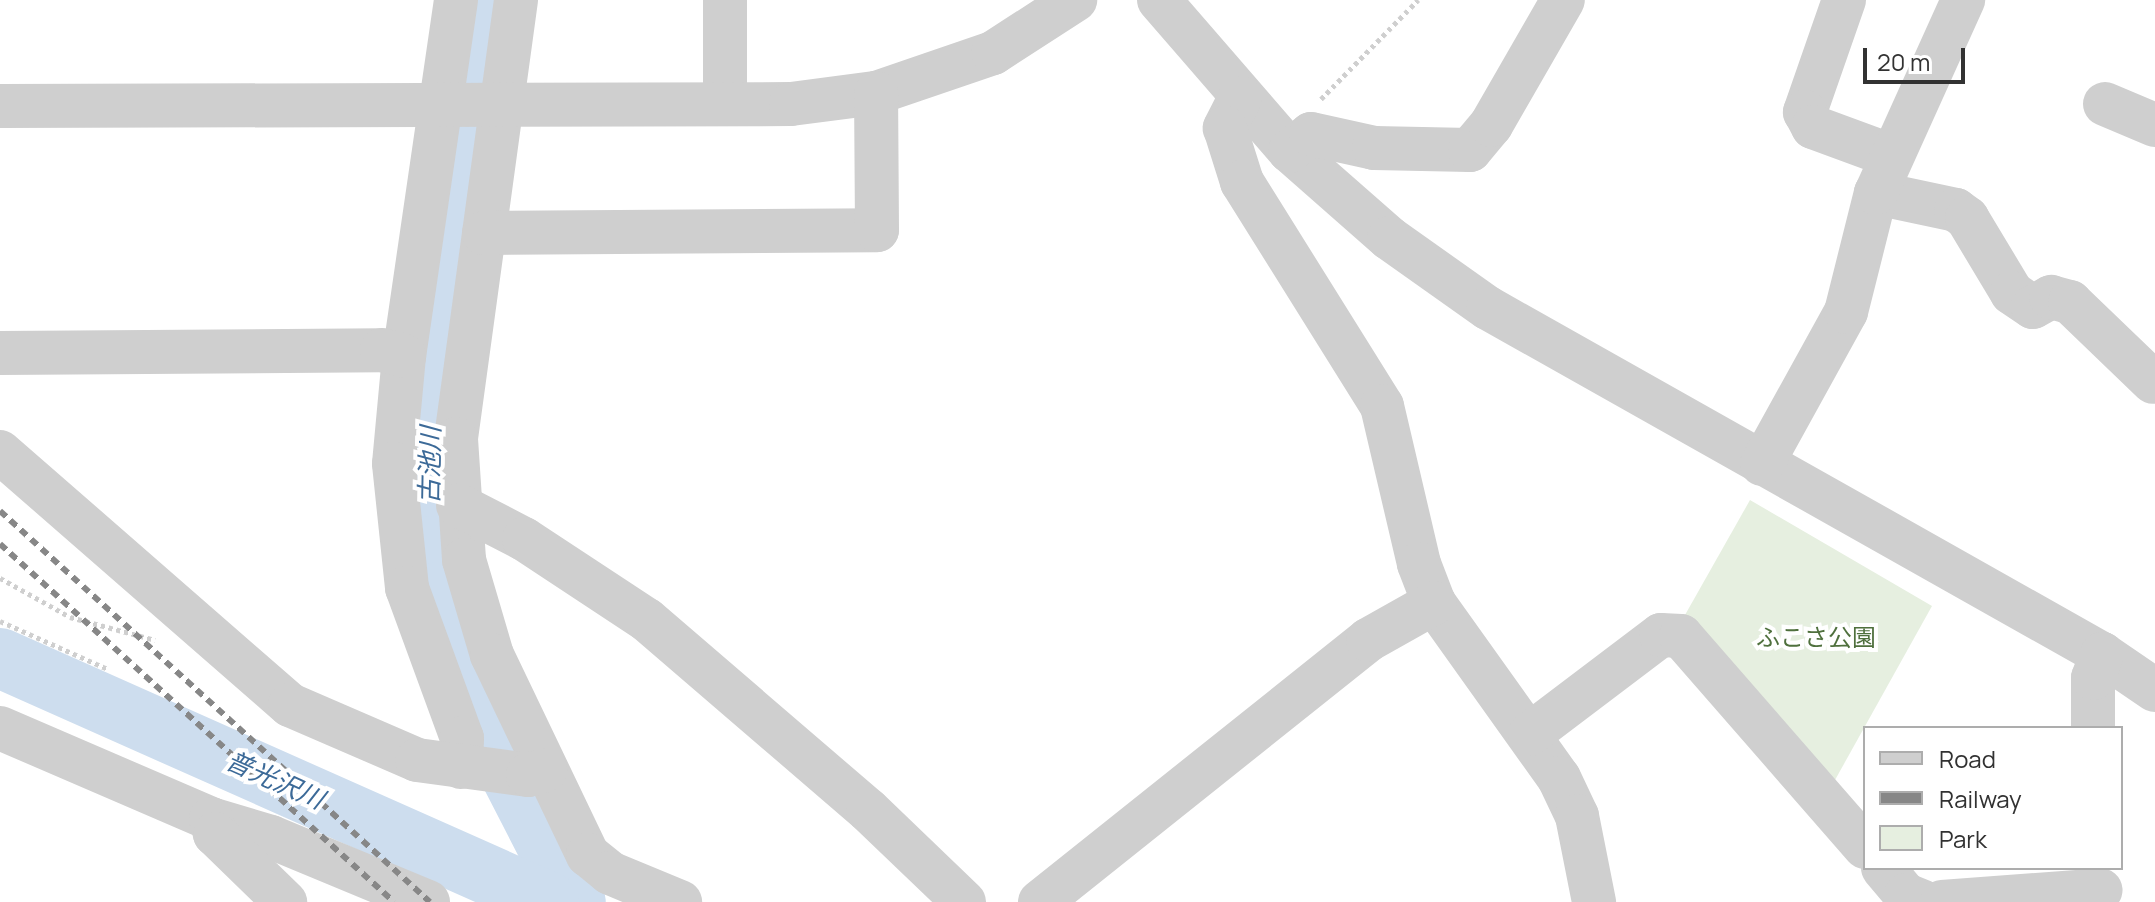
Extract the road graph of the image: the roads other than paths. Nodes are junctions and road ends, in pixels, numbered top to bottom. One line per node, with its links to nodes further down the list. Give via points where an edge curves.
1 (456, 0): 13 (street)
2 (516, 0): 13 (street)
3 (725, 0): 11 (street)
4 (1075, 0): 9 (street, via 993,53)
5 (1159, 0): 10 (street)
6 (1563, 0): 16 (street, via 1491,125 1470,150)
7 (1844, 0): 17 (street, via 1805,112 1813,127)
8 (1963, 0): 17 (street)
9 (876, 93): 11 (street, via 791,104); 18 (street, via 877,230)
10 (1240, 98): 16 (street); 25 (street, via 1225,128 1227,147 1242,182 1382,406 1419,564)
11 (725, 104): 13 (street)
12 (2105, 104): 15 (street)
13 (471, 105): 14 (street); 18 (street); 20 (street)
14 (0, 106)
15 (2155, 125)
16 (1301, 143): 23 (street, via 1389,238 1488,308)
17 (1884, 175): 21 (street, via 1967,218 2012,293 2033,307 2051,297 2070,302); 23 (street, via 1846,312)
18 (484, 233): 24 (street, via 456,439)
19 (0, 353): 20 (street, via 382,350)
20 (404, 356): 31 (street, via 394,464 407,588 462,738)
21 (2153, 382)
22 (0, 452): 31 (street, via 290,705 417,760)
23 (1762, 464): 26 (street)
24 (458, 505): 31 (street, via 464,560 492,655); 39 (street, via 524,539 647,620 868,810)
25 (1434, 603): 30 (street); 40 (street, via 1368,640)
26 (2102, 654): 27 (street); 28 (street, via 2093,678)
27 (2152, 682)
28 (2093, 726)
29 (0, 728): 32 (street)
30 (1530, 734): 33 (street, via 1661,635 1681,636); 41 (street, via 1577,816)
31 (505, 771): 38 (street, via 610,873)
32 (211, 819): 36 (street, via 215,834); 37 (street, via 271,837)
33 (1863, 845)
34 (1885, 870): 42 (street, via 1906,895)
35 (2101, 887): 43 (street)
36 (285, 902)
37 (428, 902)
38 (680, 902)
39 (964, 902)
40 (1040, 902)
41 (1594, 902)
42 (1923, 902)
43 (1942, 902)

